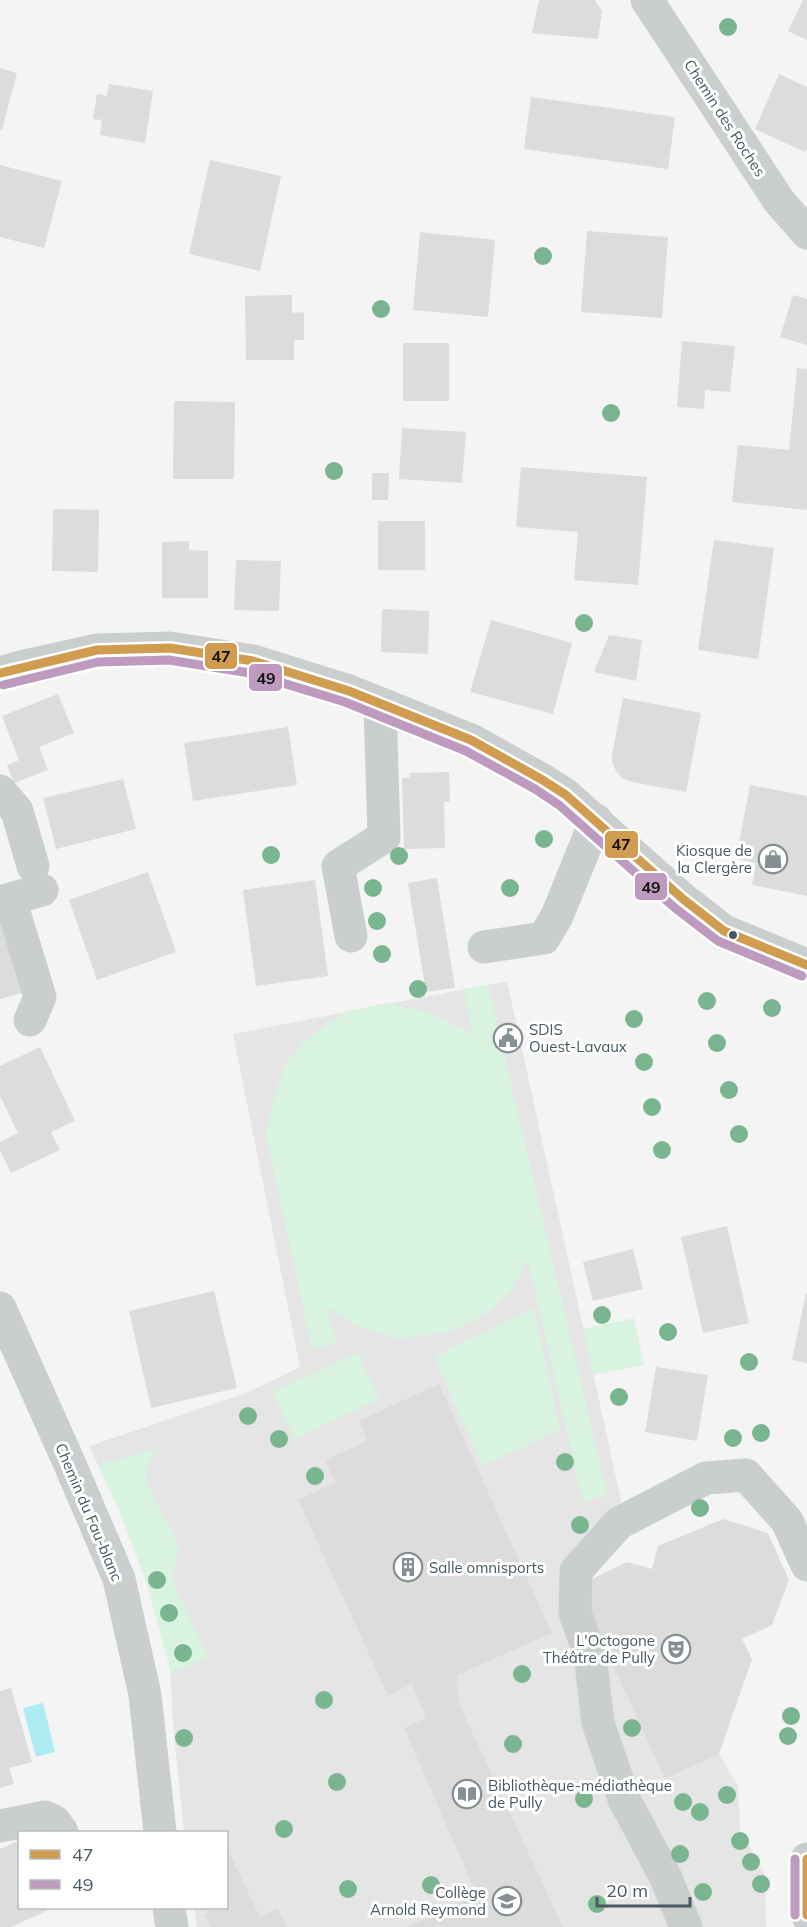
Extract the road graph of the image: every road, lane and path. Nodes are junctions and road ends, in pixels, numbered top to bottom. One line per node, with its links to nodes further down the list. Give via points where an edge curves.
1 (647, 0): 2 (street, Chemin des Roches, via 779,201)
2 (807, 233)
3 (0, 673): 4 (street, via 97,650 170,648 253,661)
4 (380, 704): 6 (street, via 471,740 542,778); 8 (street, via 384,837 338,866)
5 (0, 791): 7 (street, via 16,811 37,878)
6 (596, 820): 9 (street, via 557,916 544,938); 10 (street, via 682,899 724,930)
7 (5, 900): 11 (street, via 40,997)
8 (351, 936)
9 (484, 947)
10 (807, 965)
11 (30, 1020)
12 (0, 1308): 16 (street, Chemin du Fau-blanc, via 119,1579 146,1701)
13 (807, 1565): 21 (street, via 787,1521 746,1475 706,1478 619,1523 576,1571 575,1613 590,1655 598,1723 624,1799 665,1876)
14 (0, 1826): 15 (street, via 45,1817 54,1821)
15 (61, 1831)
16 (160, 1831)
17 (807, 1859): 19 (main road)
18 (168, 1909): 20 (street)
19 (807, 1915)
20 (172, 1927)
21 (686, 1927)

